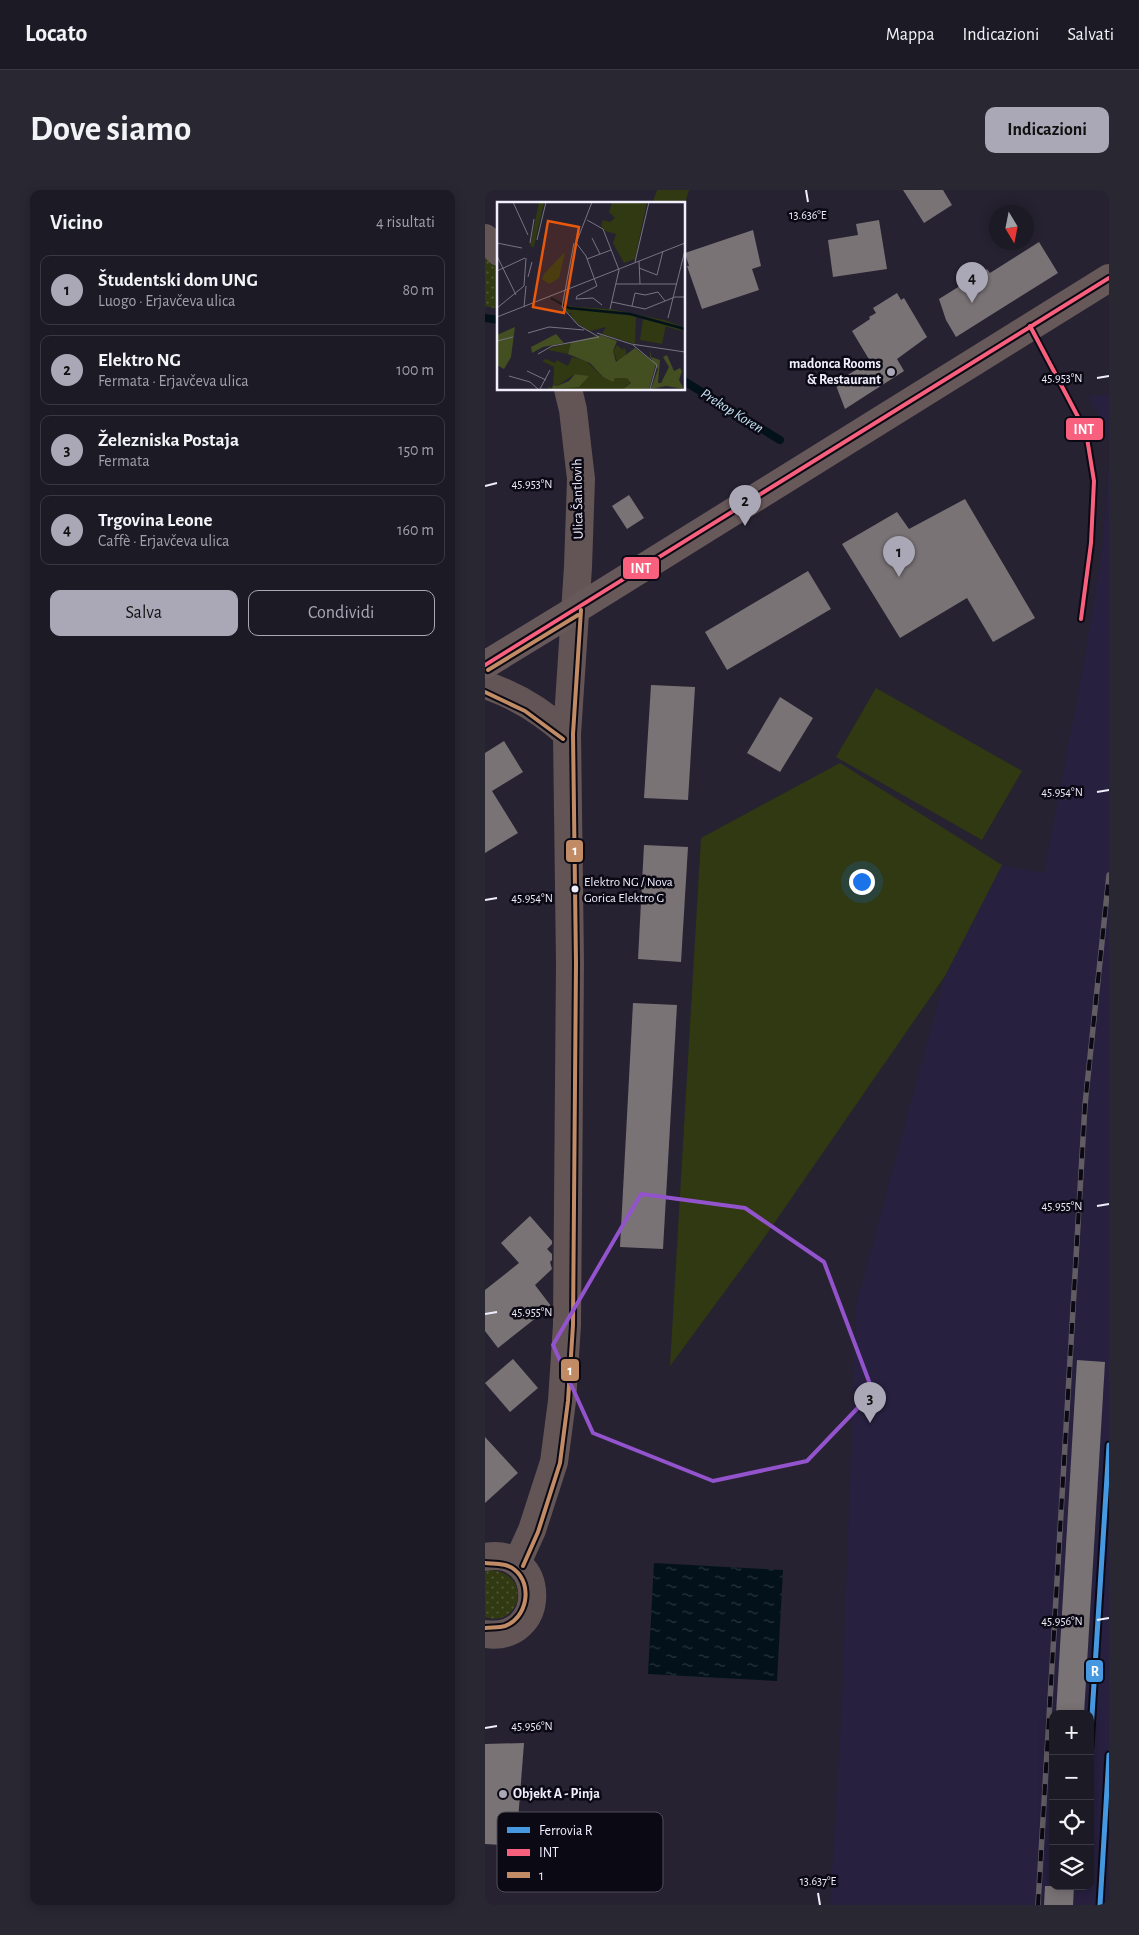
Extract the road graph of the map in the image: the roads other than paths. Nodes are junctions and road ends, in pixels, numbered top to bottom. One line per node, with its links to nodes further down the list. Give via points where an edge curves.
1 (485, 238): 2 (street)
2 (497, 250)
3 (1109, 278): 5 (main road)
4 (568, 390): 5 (street, Ulica Šantlovih, via 581,479)
5 (575, 610): 6 (main road); 8 (street, Ulica Šantlovih)
6 (485, 665)
7 (485, 685): 8 (street, via 521,701)
8 (567, 734): 10 (street, Ulica Šantlovih, via 571,963 567,1325 563,1401 554,1462 532,1530)
9 (485, 1556): 10 (street, via 506,1557)
10 (517, 1563): 11 (street, via 531,1583 534,1594 532,1607 518,1627 507,1633)
11 (485, 1634)

